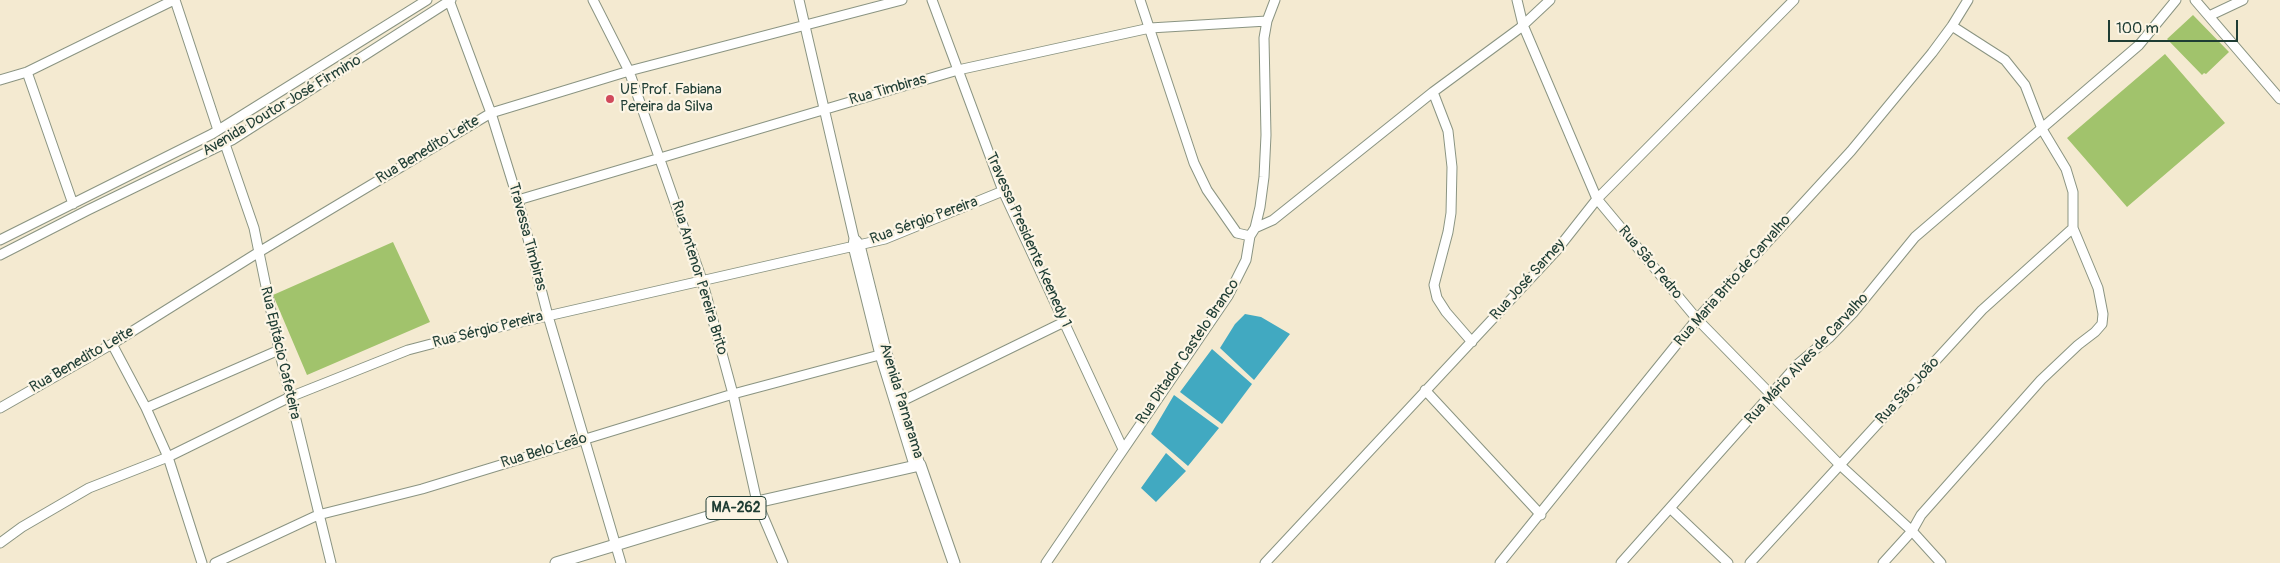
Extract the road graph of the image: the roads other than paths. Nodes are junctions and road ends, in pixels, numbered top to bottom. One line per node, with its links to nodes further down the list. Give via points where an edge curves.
1 (175, 0): 27 (street); 34 (street)
2 (427, 0): 23 (street, Avenida Doutor José Firmino)
3 (450, 0): 24 (street, Avenida Doutor José Firmino); 32 (street, Travessa Timbiras)
4 (593, 0): 26 (street, Rua Antenor Pereira Brito)
5 (799, 0): 19 (street, Avenida Parnarama)
6 (902, 0): 19 (street, Rua Benedito Leite)
7 (932, 0): 25 (street, Travessa Presidente Keenedy 1)
8 (1140, 0): 22 (street)
9 (1275, 0): 18 (street, Rua Ditador Castelo Branco)
10 (1517, 0): 20 (street, Rua São Pedro)
11 (1550, 0): 20 (street)
12 (1794, 0): 38 (street, Rua José Sarney)
13 (1968, 0): 21 (street, Rua Maria Brito de Carvalho)
14 (2176, 0): 33 (street, Rua Mário Alves de Carvalho, via 2139,45)
15 (2195, 0): 17 (street)
16 (2243, 0): 17 (street)
17 (2209, 16): 30 (street)
18 (1267, 21): 22 (street, Rua Timbiras); 42 (street, Rua Ditador Castelo Branco, via 1264,38 1266,155 1260,207)
19 (805, 24): 26 (street, Rua Benedito Leite); 31 (street, Avenida Parnarama)
20 (1523, 25): 29 (street); 38 (street, Rua São Pedro)
21 (1952, 26): 33 (street, via 2005,60 2025,85); 49 (street, Rua Maria Brito de Carvalho, via 1851,151)
22 (1150, 28): 25 (street, Rua Timbiras); 42 (street, via 1194,163 1207,190 1237,232)
23 (368, 36): 24 (street); 34 (street, Avenida Doutor José Firmino)
24 (376, 49): 35 (street, Avenida Doutor José Firmino)
25 (958, 70): 31 (street, Rua Timbiras); 37 (street, Travessa Presidente Keenedy 1)
26 (629, 71): 32 (street, Rua Benedito Leite); 36 (street, Rua Antenor Pereira Brito)
27 (27, 72): 28 (street); 40 (street)
28 (0, 80)
29 (1433, 92): 42 (street); 51 (street, via 1448,131 1452,168 1451,213 1434,286 1446,312)
30 (2280, 99)
31 (825, 108): 36 (street, Rua Timbiras); 44 (street, Avenida Parnarama)
32 (491, 113): 39 (street, Travessa Timbiras); 45 (street, Rua Benedito Leite)
33 (2042, 129): 41 (street, via 2068,176 2073,192); 57 (street, Rua Mário Alves de Carvalho, via 1915,237 1853,313 1798,364)
34 (218, 131): 35 (street); 35 (street); 40 (street, Avenida Doutor José Firmino)
35 (225, 144): 45 (street, Rua Epitácio Cafeteira, via 247,203); 46 (street, Avenida Doutor José Firmino)
36 (660, 157): 39 (street, Rua Timbiras); 47 (street, Rua Antenor Pereira Brito)
37 (1003, 191): 44 (street, Rua Sérgio Pereira, via 885,239); 50 (street, Travessa Presidente Keenedy 1)
38 (1597, 199): 49 (street, Rua São Pedro); 51 (street, Rua José Sarney, via 1556,251)
39 (518, 200): 48 (street, Travessa Timbiras)
40 (73, 204): 43 (street, Avenida Doutor José Firmino)
41 (2073, 228): 66 (street, Rua São João, via 1982,310); 71 (street, via 2098,288 2103,305 2102,324 2041,380 1921,514)
42 (1253, 232): 63 (street, Rua Ditador Castelo Branco, via 1246,260 1228,296)
43 (0, 240)
44 (856, 243): 47 (street, Rua Sérgio Pereira); 54 (street, Avenida Parnarama)
45 (258, 252): 52 (street, Rua Benedito Leite); 53 (street, Rua Epitácio Cafeteira)
46 (0, 255)
47 (702, 280): 48 (street, Rua Sérgio Pereira); 56 (street, Rua Antenor Pereira Brito)
48 (548, 316): 58 (street, Rua Sérgio Pereira, via 408,350); 62 (street, Travessa Timbiras)
49 (1697, 319): 57 (street, Rua São Pedro); 69 (street, Rua Maria Brito de Carvalho)
50 (1064, 322): 59 (street); 63 (street, Travessa Presidente Keenedy 1)
51 (1472, 342): 55 (street, Rua José Sarney)
52 (112, 344): 60 (street, Rua Benedito Leite); 61 (street)
53 (279, 350): 58 (street, Rua Epitácio Cafeteira); 61 (street)
54 (883, 354): 56 (street, Rua Belo Leão); 59 (street, Avenida Parnarama)
55 (1425, 390): 69 (street); 83 (street, Rua José Sarney)
56 (733, 394): 62 (street, Rua Belo Leão); 67 (street, Rua Antenor Pereira Brito)
57 (1772, 395): 66 (street, Rua São Pedro); 68 (street, Rua Mário Alves de Carvalho)
58 (290, 397): 64 (street, Rua Sérgio Pereira); 70 (street, Rua Epitácio Cafeteira)
59 (898, 404): 65 (street, Avenida Parnarama)
60 (0, 408)
61 (146, 408): 64 (street)
62 (583, 439): 70 (street, Rua Belo Leão, via 422,489); 73 (street, Travessa Timbiras)
63 (1123, 449): 82 (street, Rua Ditador Castelo Branco)
64 (168, 456): 72 (street, Rua Sérgio Pereira, via 89,488); 74 (street)
65 (917, 465): 67 (main road, MA-262); 80 (main road, Avenida Parnarama); 81 (main road, Avenida Parnarama)
66 (1840, 465): 71 (street, Rua São Pedro); 87 (street, Rua São João)
67 (756, 502): 73 (main road, MA-262); 79 (street, Rua Antenor Pereira Brito)
68 (1670, 508): 85 (street, Rua Mário Alves de Carvalho); 86 (street)
69 (1541, 514): 84 (street, Rua Maria Brito de Carvalho)
70 (318, 515): 75 (street, Rua Belo Leão); 76 (street, Rua Epitácio Cafeteira)
71 (1912, 531): 88 (street); 89 (street, Rua São Pedro)
72 (0, 543)
73 (615, 545): 77 (main road, MA-262); 78 (street, Travessa Timbiras)
74 (202, 563)
75 (215, 563)
76 (331, 563)
77 (556, 563)
78 (621, 563)
79 (783, 563)
80 (946, 563)
81 (954, 563)
82 (1046, 563)
83 (1265, 563)
84 (1500, 563)
85 (1622, 563)
86 (1728, 563)
87 (1750, 563)
88 (1883, 563)
89 (1941, 563)

